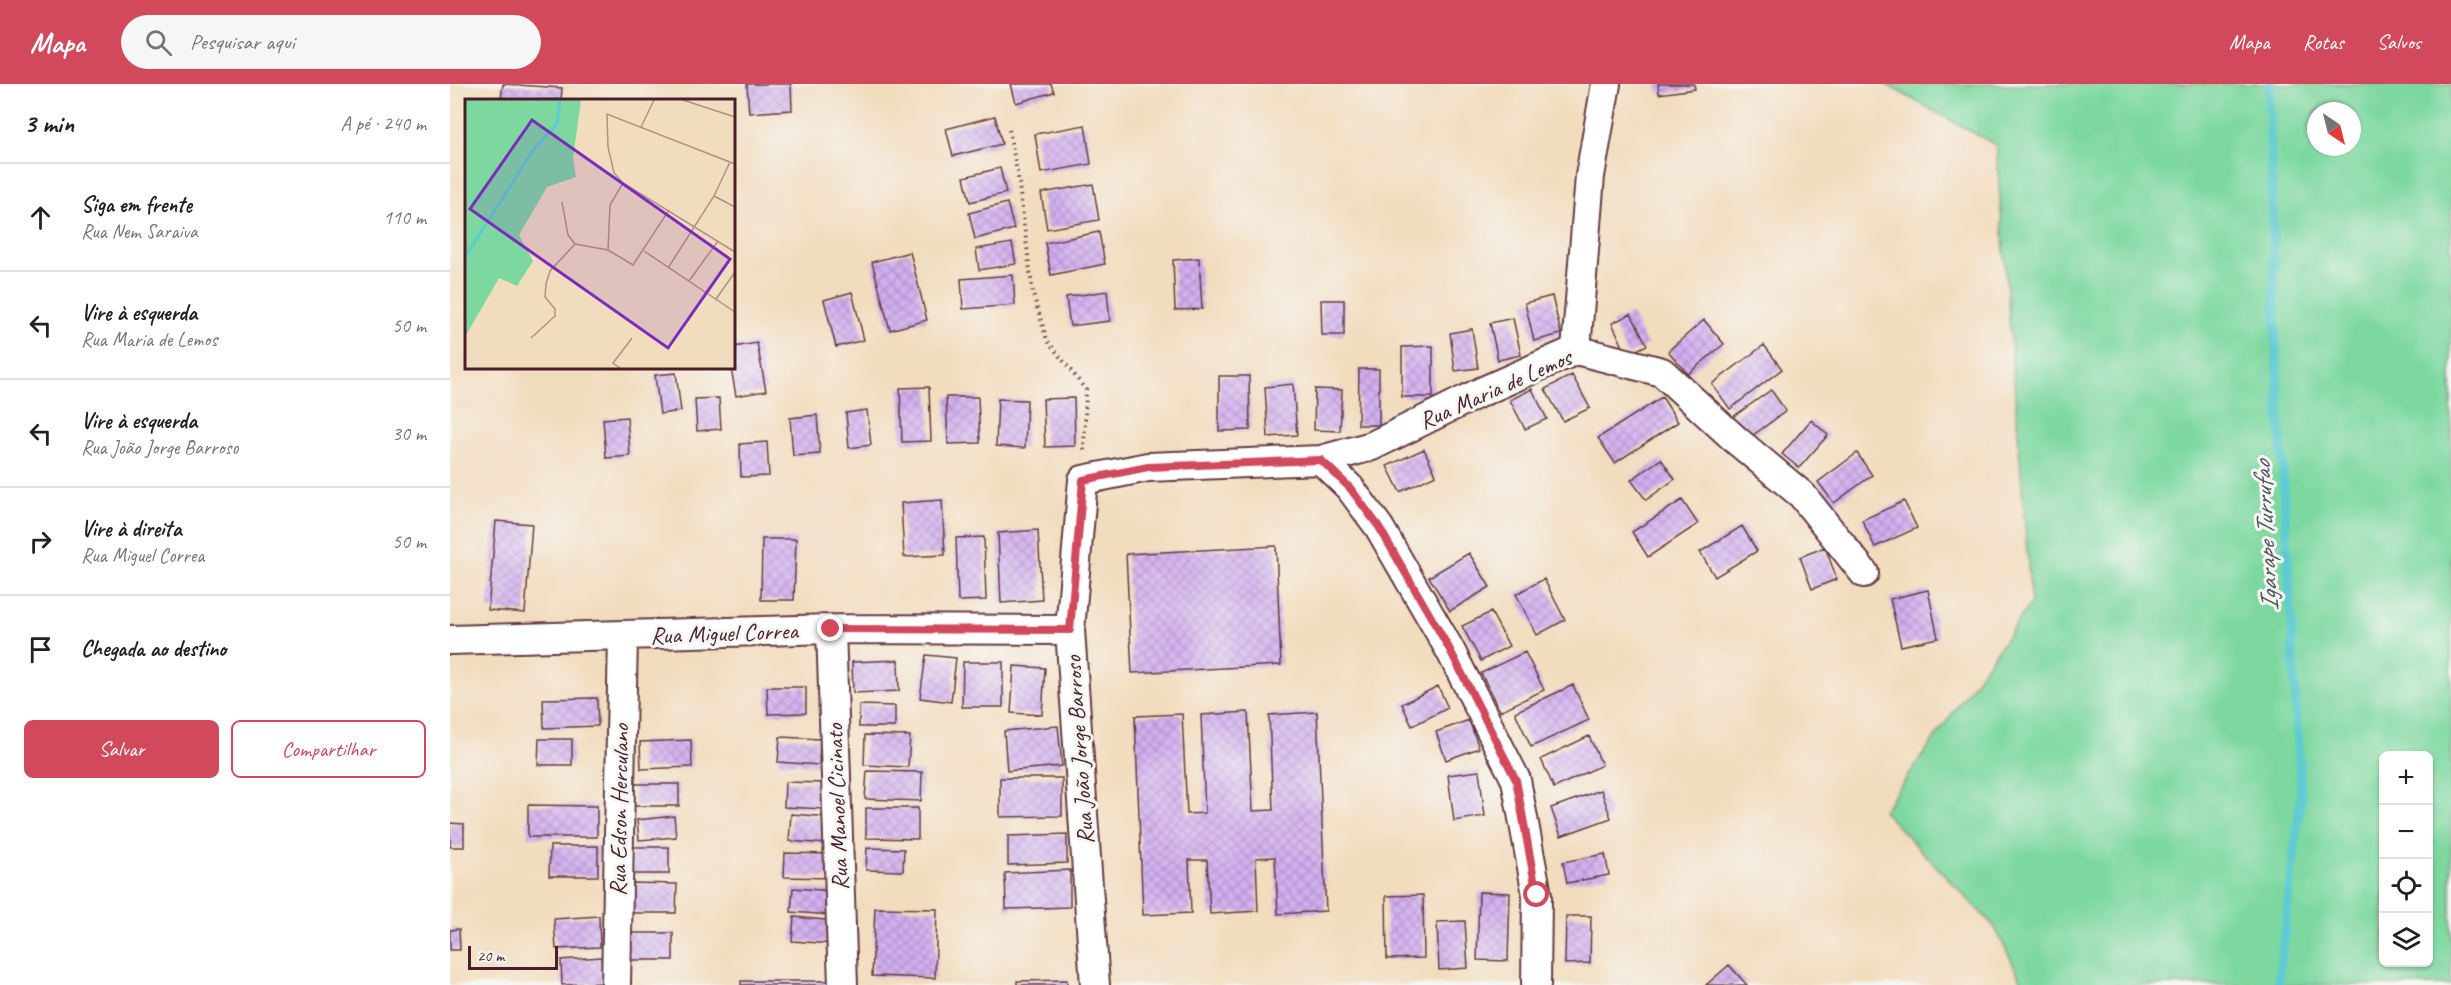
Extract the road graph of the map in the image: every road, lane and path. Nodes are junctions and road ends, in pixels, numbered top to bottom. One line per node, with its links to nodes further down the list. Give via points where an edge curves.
1 (1606, 84): 3 (street, via 1590,176)
2 (1009, 130): 5 (path, via 1034,294 1047,340 1086,390)
3 (1576, 350): 4 (street, Rua Maria de Lemos, via 1372,446); 6 (street, Rua Maria de Lemos, via 1662,372 1802,495)
4 (1321, 460): 5 (street, Rua Maria de Lemos, via 1148,467); 14 (street, via 1350,488 1379,527 1450,650 1516,780 1537,895)
5 (1083, 480): 8 (street, Rua João Jorge Barroso)
6 (1864, 573)
7 (831, 629): 8 (street, Rua Miguel Correa); 9 (street, Rua Miguel Correa); 12 (street, Rua Manoel Cicinato)
8 (1070, 630): 13 (street, Rua João Jorge Barroso)
9 (623, 636): 10 (street, Rua Miguel Correa); 11 (street, Rua Edson Herculano)
10 (450, 640)
11 (615, 985)
12 (843, 985)
13 (1095, 985)
14 (1536, 985)

